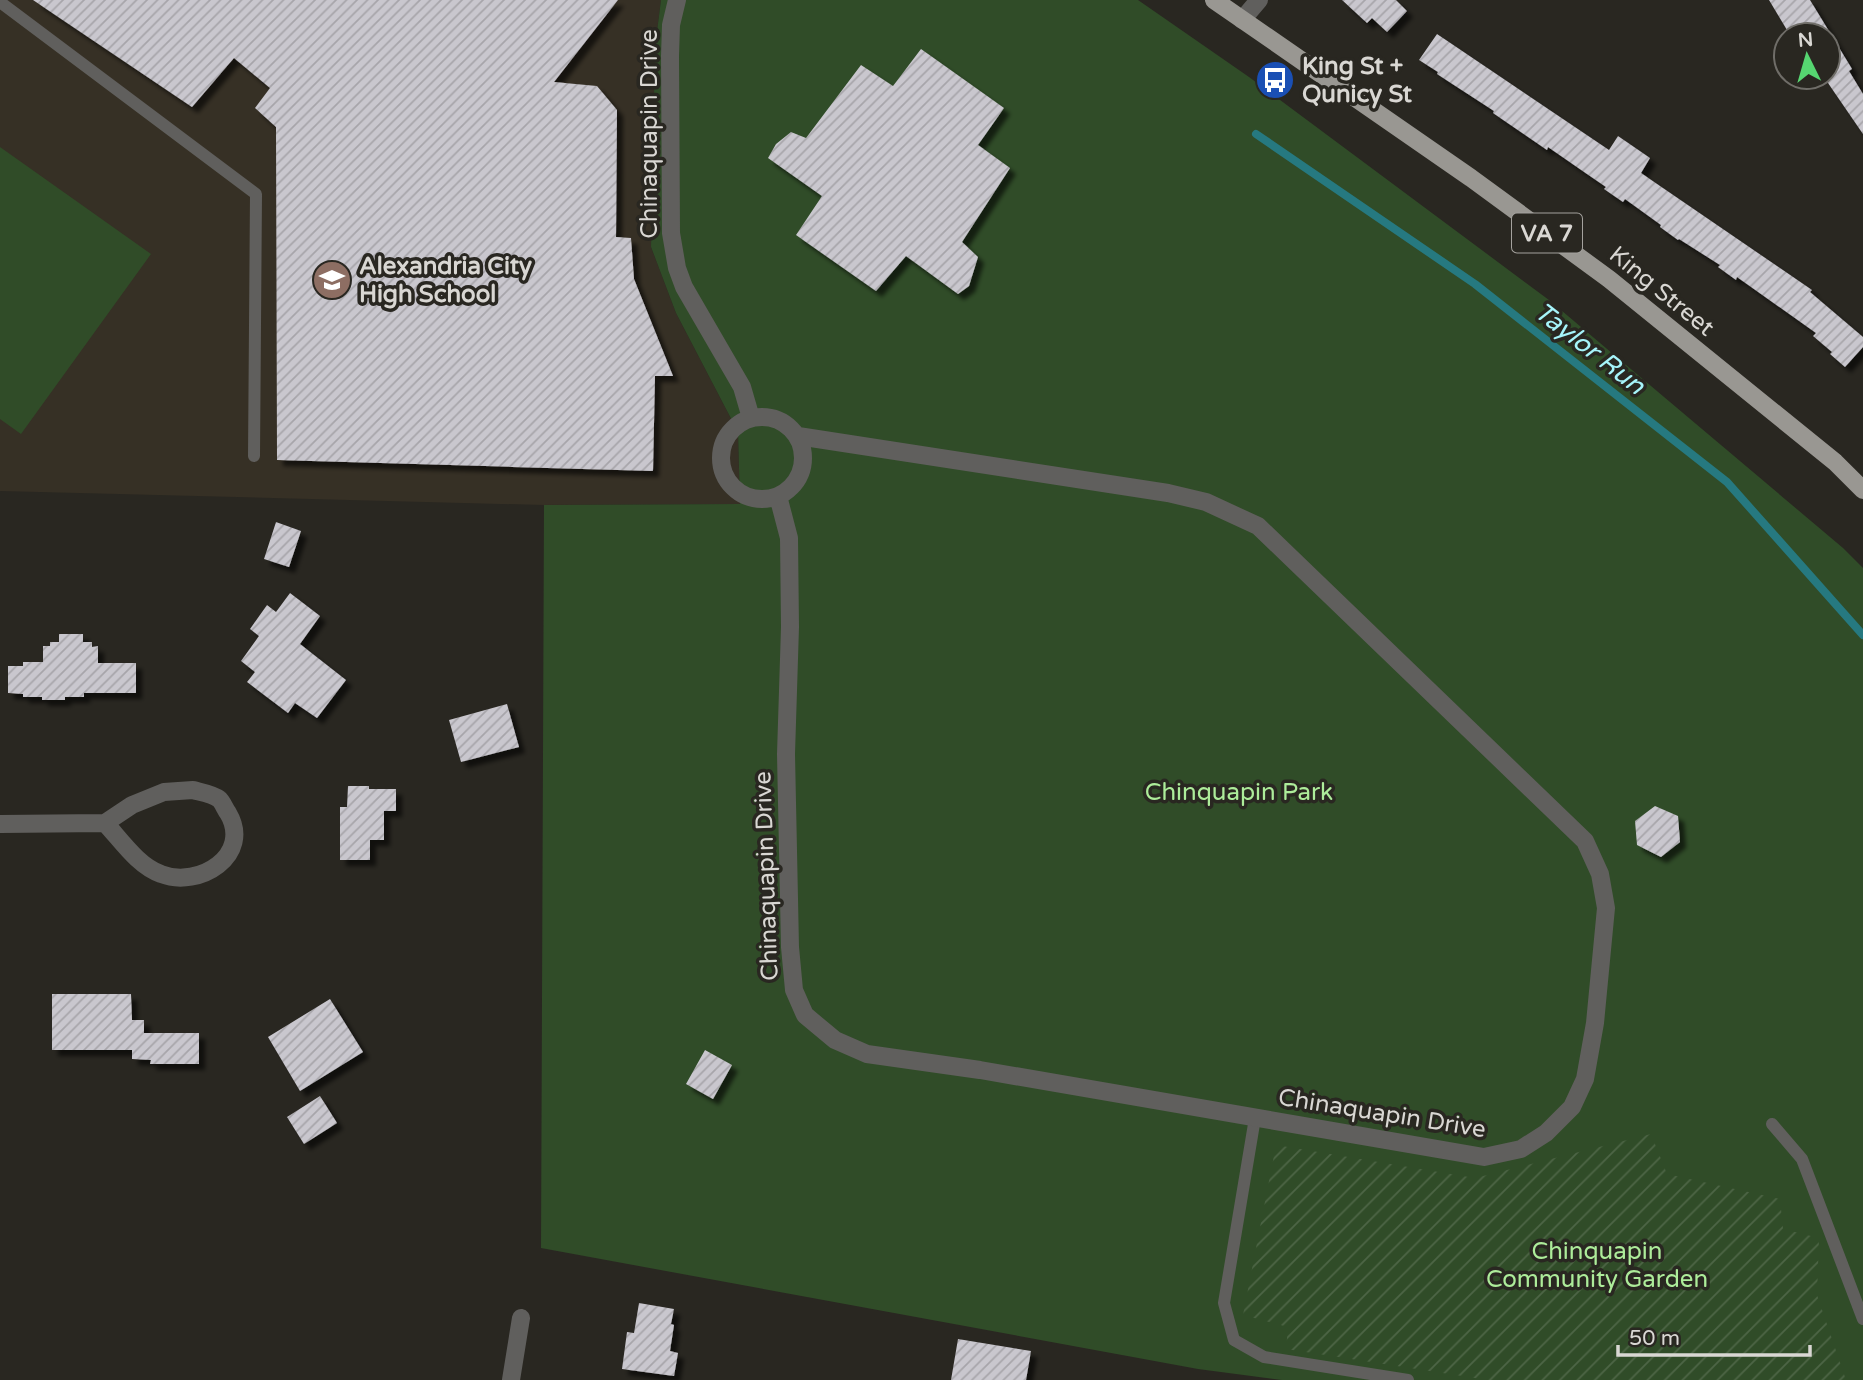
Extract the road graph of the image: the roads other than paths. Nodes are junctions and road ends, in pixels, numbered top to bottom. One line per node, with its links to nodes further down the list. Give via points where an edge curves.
1 (677, 0): 6 (street, Chinaquapin Drive, via 670,55 673,250 684,287 742,387)
2 (1214, 0): 5 (main road, King Street / VA 7)
3 (1259, 0): 5 (street)
4 (0, 2): 8 (lane, via 256,194)
5 (1242, 20): 9 (main road, King Street / VA 7, via 1609,279 1835,462)
6 (751, 418): 7 (street, Chinaquapin Drive, via 777,419); 10 (street, via 729,434 723,446 723,472 730,484 752,498)
7 (797, 436): 10 (street, via 803,447 802,472); 13 (street, Chinaquapin Drive, via 1168,493 1206,502 1258,526 1585,841 1600,874 1606,908 1595,1023 1581,1088 1572,1107 1546,1133 1521,1149 1484,1157)
8 (254, 456)
9 (1863, 490)
10 (778, 496): 13 (street, Chinaquapin Drive, via 789,537 786,754 790,947 794,990 805,1015 835,1040 867,1054)
11 (105, 823): 11 (street, via 164,792 193,790 219,799 233,821 234,839 221,865 181,879 147,867); 12 (street)
12 (0, 824)
13 (1255, 1118): 18 (lane, via 1224,1303 1234,1340 1264,1357)
14 (1772, 1124): 16 (lane, via 1802,1159)
15 (522, 1318): 17 (street)
16 (1863, 1319)
17 (511, 1380)
18 (1408, 1380)

